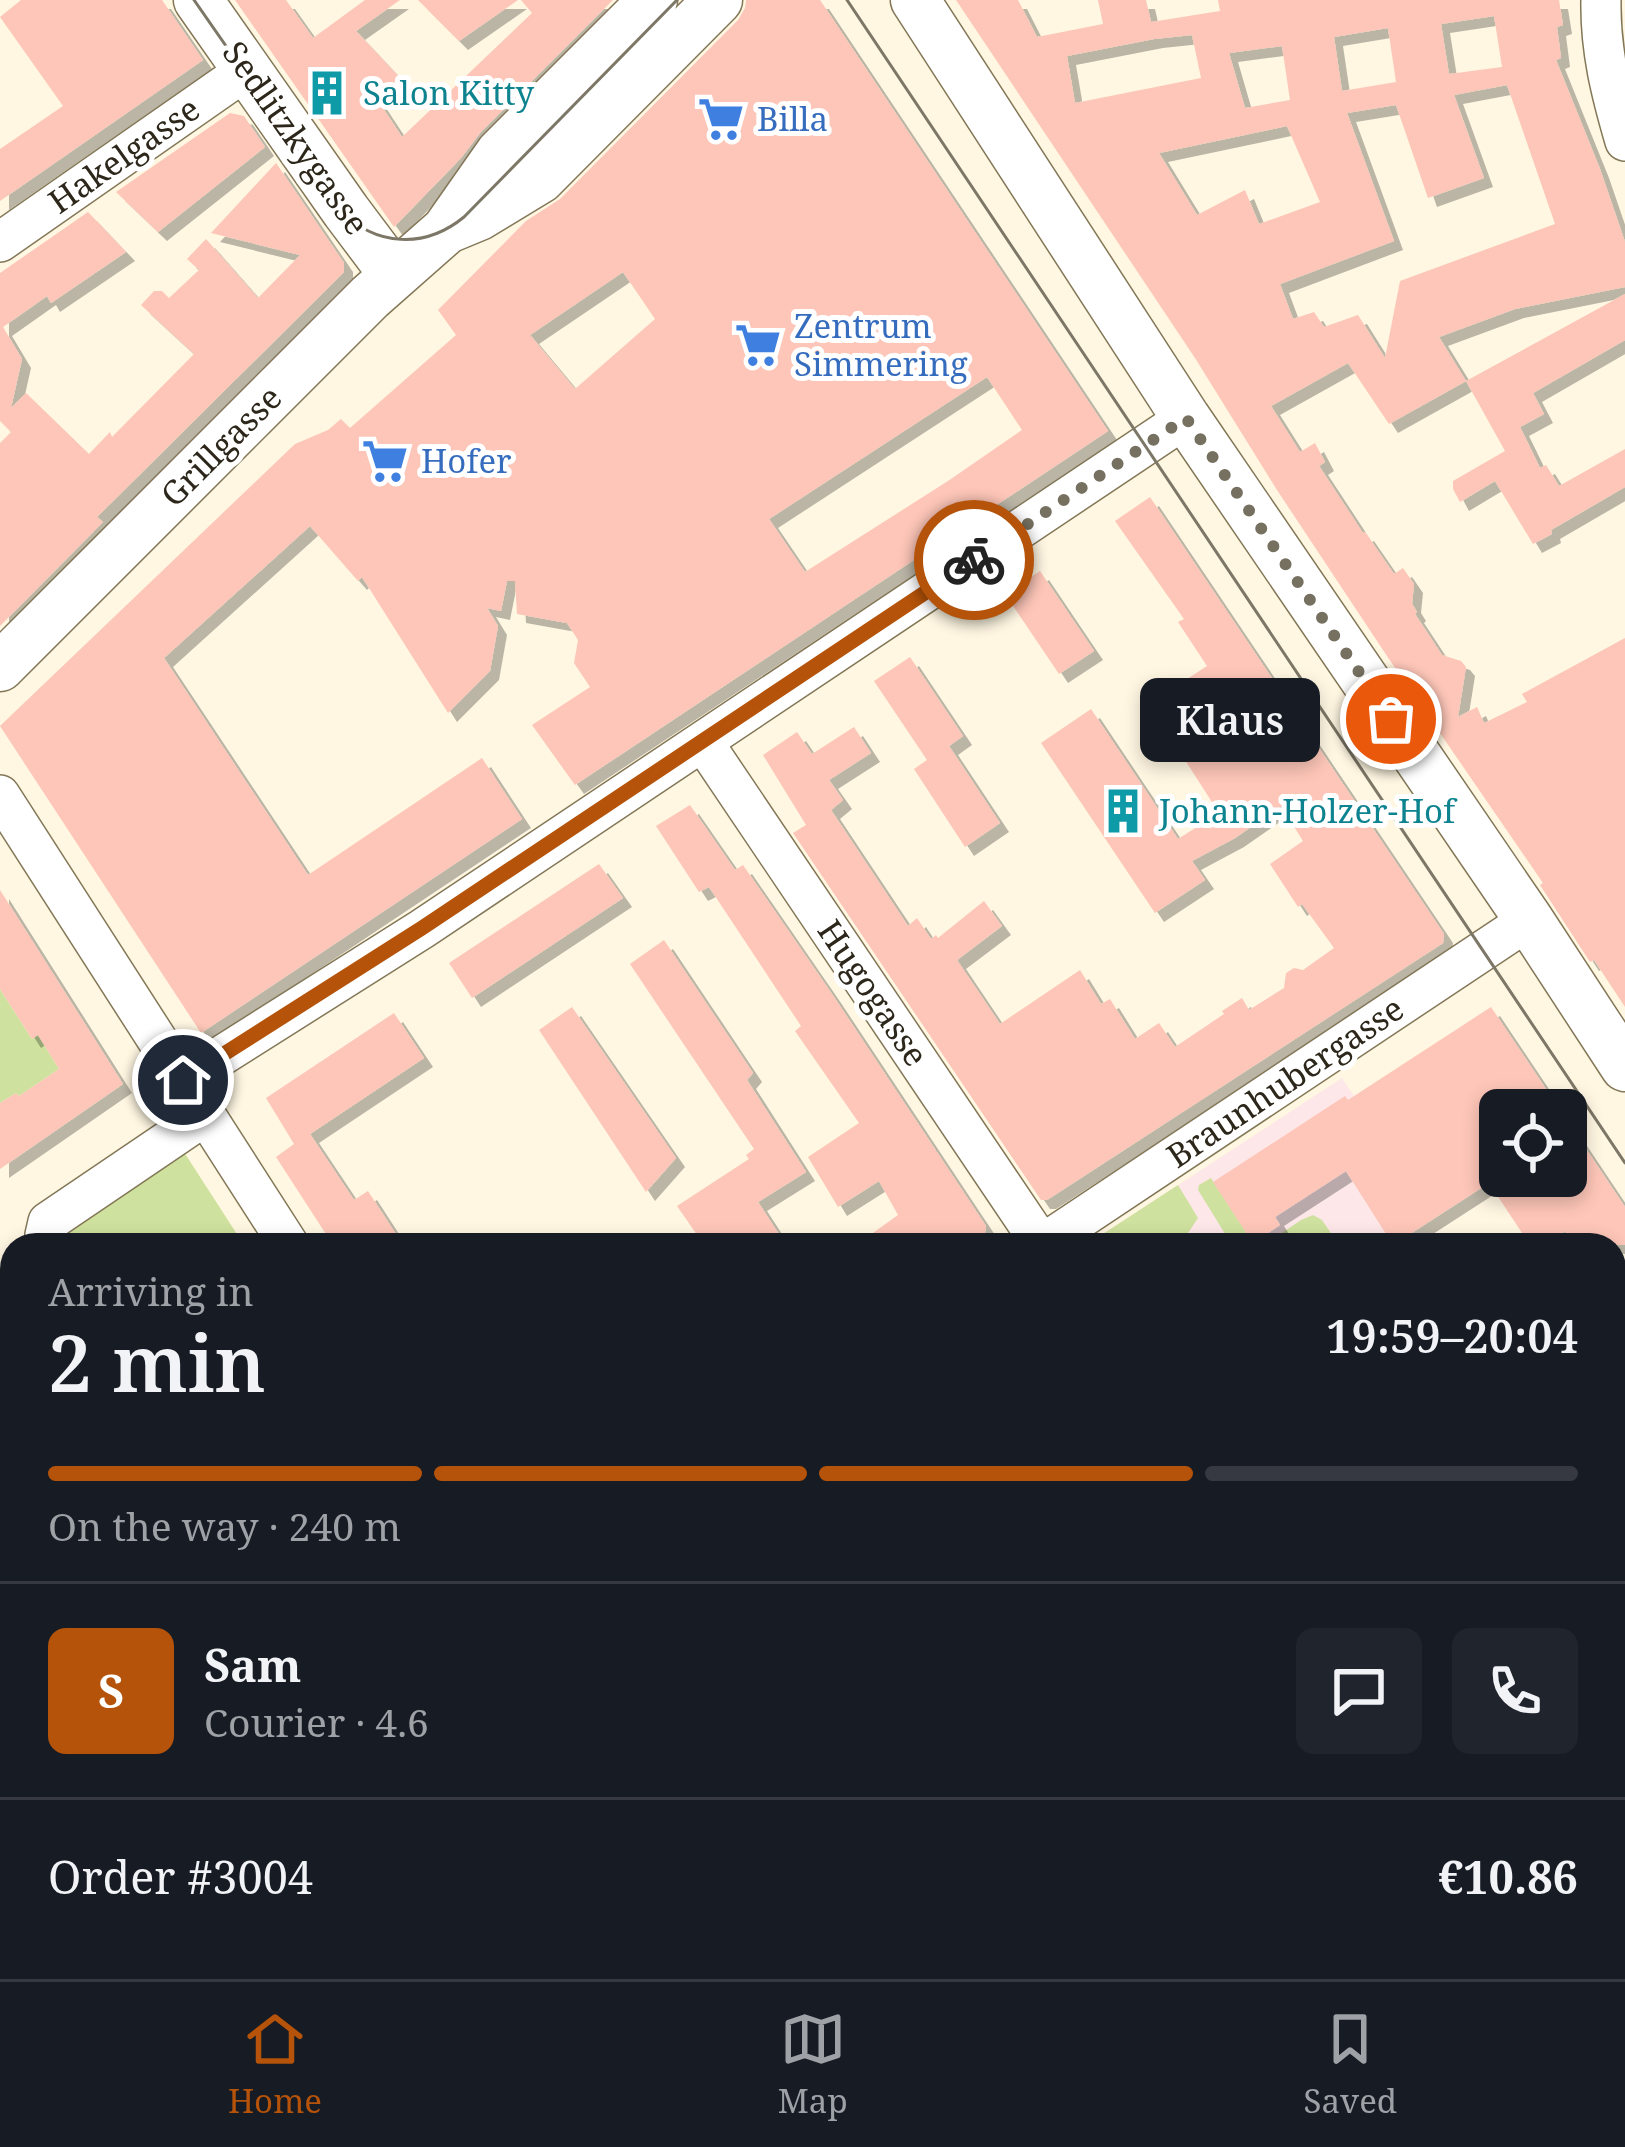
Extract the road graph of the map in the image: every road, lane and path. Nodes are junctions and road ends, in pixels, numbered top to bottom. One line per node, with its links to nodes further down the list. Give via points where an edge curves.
1 (198, 0): 6 (main road, Sedlitzkygasse)
2 (653, 0): 8 (main road, Grillgasse, via 500,153)
3 (718, 0): 8 (main road, Grillgasse, via 540,179)
4 (915, 0): 11 (main road)
5 (1601, 0): 7 (street, via 1608,84)
6 (248, 69): 9 (street, Hakelgasse); 10 (main road, Sedlitzkygasse)
7 (1625, 141)
8 (446, 230): 10 (main road, Grillgasse)
9 (0, 242)
10 (394, 275): 12 (main road, Grillgasse)
11 (1186, 418): 13 (street); 15 (main road)
12 (0, 667)
13 (703, 742): 17 (street); 21 (street, Hugogasse)
14 (0, 795): 17 (street)
15 (1529, 920): 16 (main road); 22 (street, Braunhubergasse)
16 (1625, 1067)
17 (183, 1080): 18 (street)
18 (206, 1114): 19 (street, via 48,1222); 20 (street)
19 (44, 1233)
20 (281, 1233)
21 (1034, 1233)
22 (1060, 1233)

